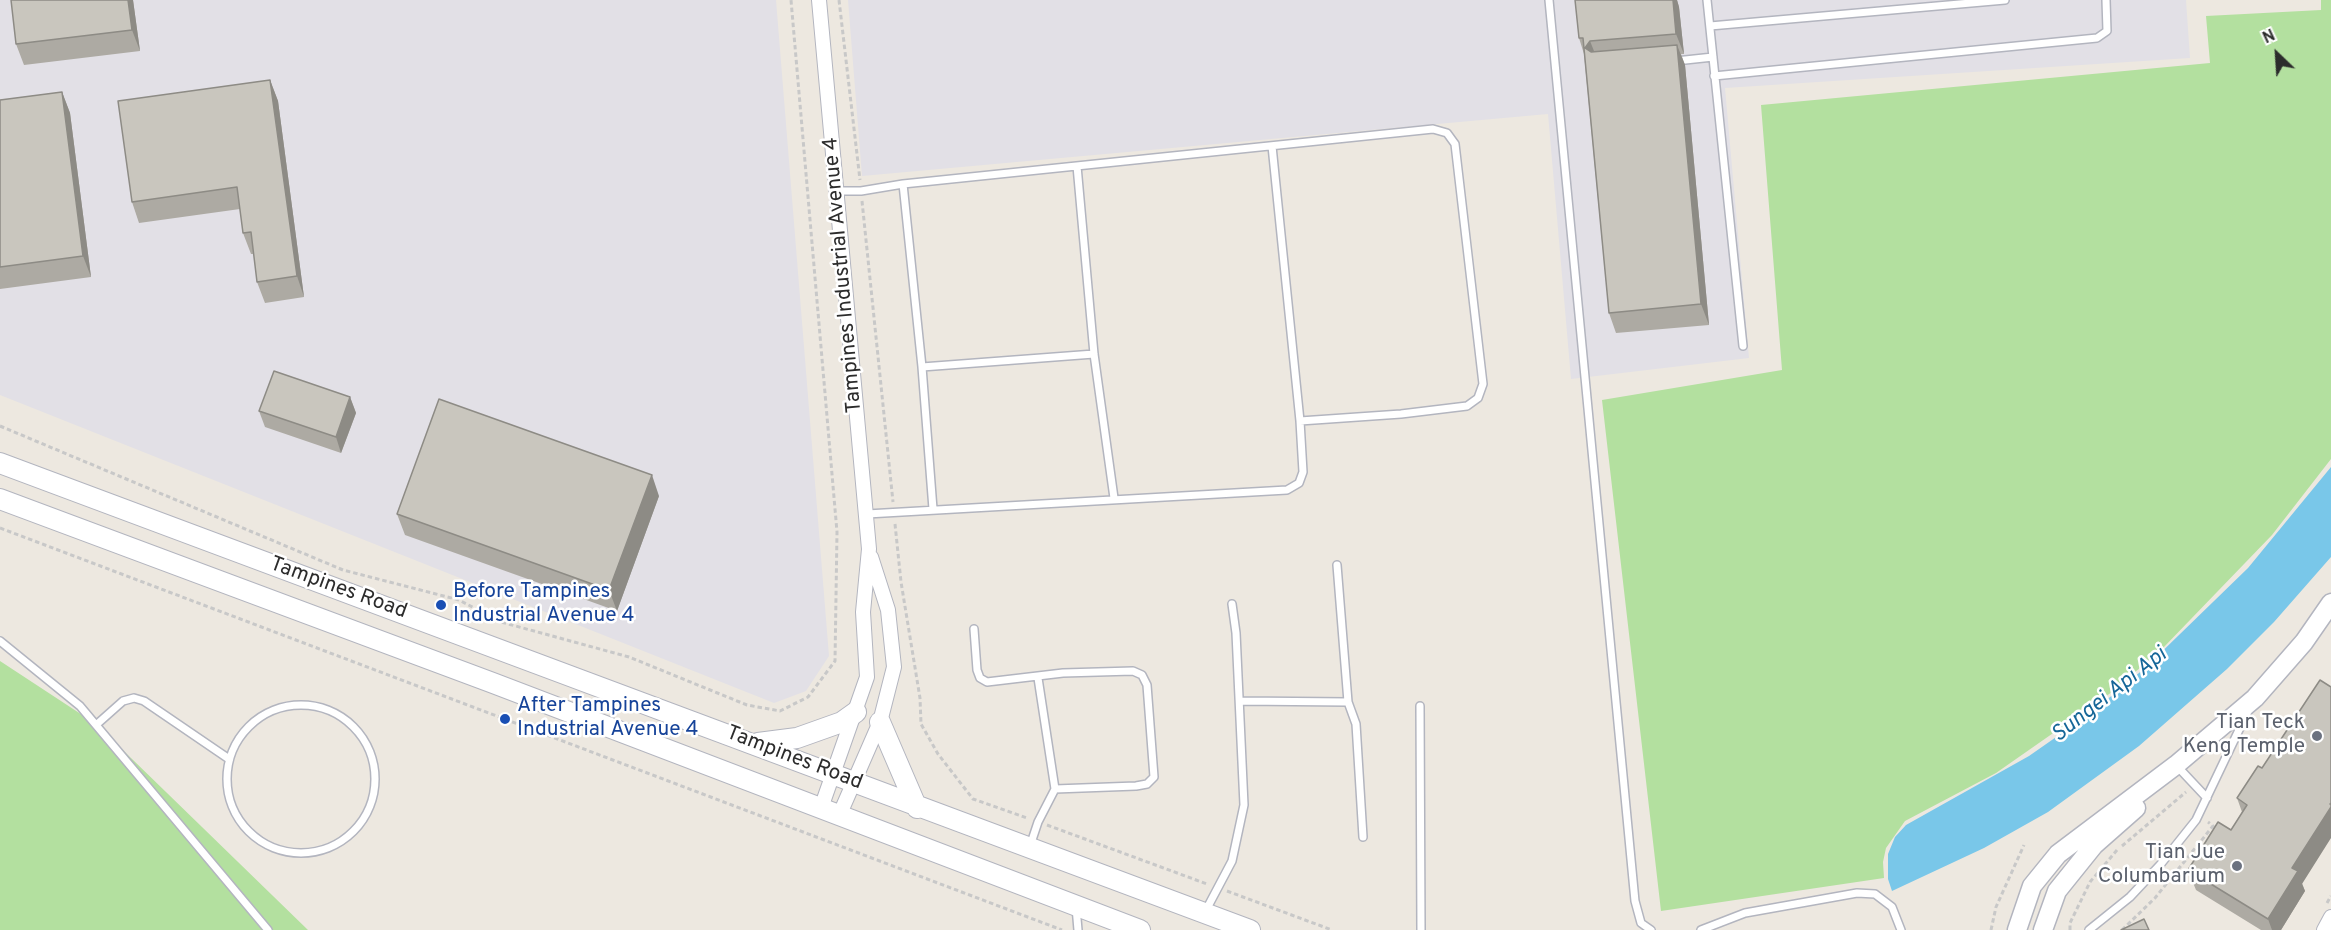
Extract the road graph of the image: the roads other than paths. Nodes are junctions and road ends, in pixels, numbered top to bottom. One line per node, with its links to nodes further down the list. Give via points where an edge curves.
1 (819, 0): 13 (street, Tampines Industrial Avenue 4)
2 (1549, 0): 56 (lane, via 1635,901 1641,923)
3 (1707, 0): 6 (lane)
4 (2005, 0): 6 (lane)
5 (2106, 0): 9 (lane, via 2107,31 2097,38)
6 (1710, 26): 7 (lane)
7 (1713, 57): 8 (lane); 9 (lane)
8 (1667, 62)
9 (1714, 76): 14 (lane)
10 (1272, 146): 11 (lane); 17 (lane); 17 (lane, via 1433,129 1447,133 1455,144 1483,384 1478,398 1467,406)
11 (1077, 166): 12 (lane); 15 (lane)
12 (903, 184): 13 (lane); 16 (lane)
13 (836, 191): 22 (street, Tampines Industrial Avenue 4)
14 (1743, 346)
15 (1094, 354): 16 (lane); 19 (lane)
16 (922, 367): 21 (lane)
17 (1300, 421): 19 (lane, via 1303,472 1299,483 1287,490)
18 (0, 463): 37 (main road, Tampines Road)
19 (1114, 498): 21 (lane)
20 (0, 500): 45 (main road, Tampines Road)
21 (933, 509): 22 (lane)
22 (867, 514): 23 (street, Tampines Industrial Avenue 4)
23 (868, 549): 34 (street, Tampines Industrial Avenue 4, via 863,612 867,677); 35 (street, Tampines Industrial Avenue 4, via 888,610 894,668)
24 (1337, 565): 32 (lane)
25 (2331, 603): 30 (street, via 2304,642)
26 (1232, 604): 31 (lane)
27 (974, 629): 29 (lane, via 980,678 987,682)
28 (0, 641): 36 (lane, via 80,706)
29 (1038, 678): 42 (lane); 42 (lane, via 1133,671 1142,675 1147,685 1154,777 1147,784 1136,786)
30 (2255, 698): 39 (street); 43 (lane)
31 (1240, 701): 32 (lane); 49 (lane, via 1244,805 1232,861)
32 (1348, 702): 46 (lane, via 1356,724)
33 (1420, 706): 55 (lane)
34 (856, 712): 37 (main road, via 842,722 804,735); 40 (street, Tampines Industrial Avenue 4)
35 (880, 722): 41 (street, Tampines Industrial Avenue 4); 44 (main road)
36 (96, 725): 38 (lane, via 123,701 144,700); 51 (lane)
37 (756, 744): 40 (main road, Tampines Road)
38 (229, 759): 38 (lane, via 226,784 232,809 247,831 267,846 292,853 318,851 333,845 360,824 372,801 375,778 371,755 360,734 343,718 322,708 299,705 276,709 255,721 239,737)
39 (2176, 765): 43 (lane); 59 (street, via 2058,854 2032,886); 60 (street, via 2094,845 2057,891)
40 (834, 775): 41 (main road, Tampines Road); 45 (street, Tampines Industrial Avenue 4)
41 (854, 782): 44 (main road, Tampines Road); 45 (street, Tampines Industrial Avenue 4)
42 (1055, 789): 47 (lane)
43 (2207, 798): 61 (lane, via 2160,866)
44 (917, 808): 47 (main road, Tampines Road)
45 (830, 812): 48 (main road, Tampines Road)
46 (1364, 837)
47 (1029, 849): 49 (main road, Tampines Road)
48 (1076, 905): 52 (lane); 53 (main road, Tampines Road)
49 (1205, 912): 54 (main road, Tampines Road)
50 (2331, 917): 62 (street)
51 (268, 930)
52 (1078, 930)
53 (1140, 930)
54 (1250, 930)
55 (1421, 930)
56 (1651, 930)
57 (1701, 930): 58 (lane, via 1745,914 1875,894 1892,907)
58 (1901, 930)
59 (2017, 930)
60 (2043, 930)
61 (2089, 930)
62 (2324, 930)

